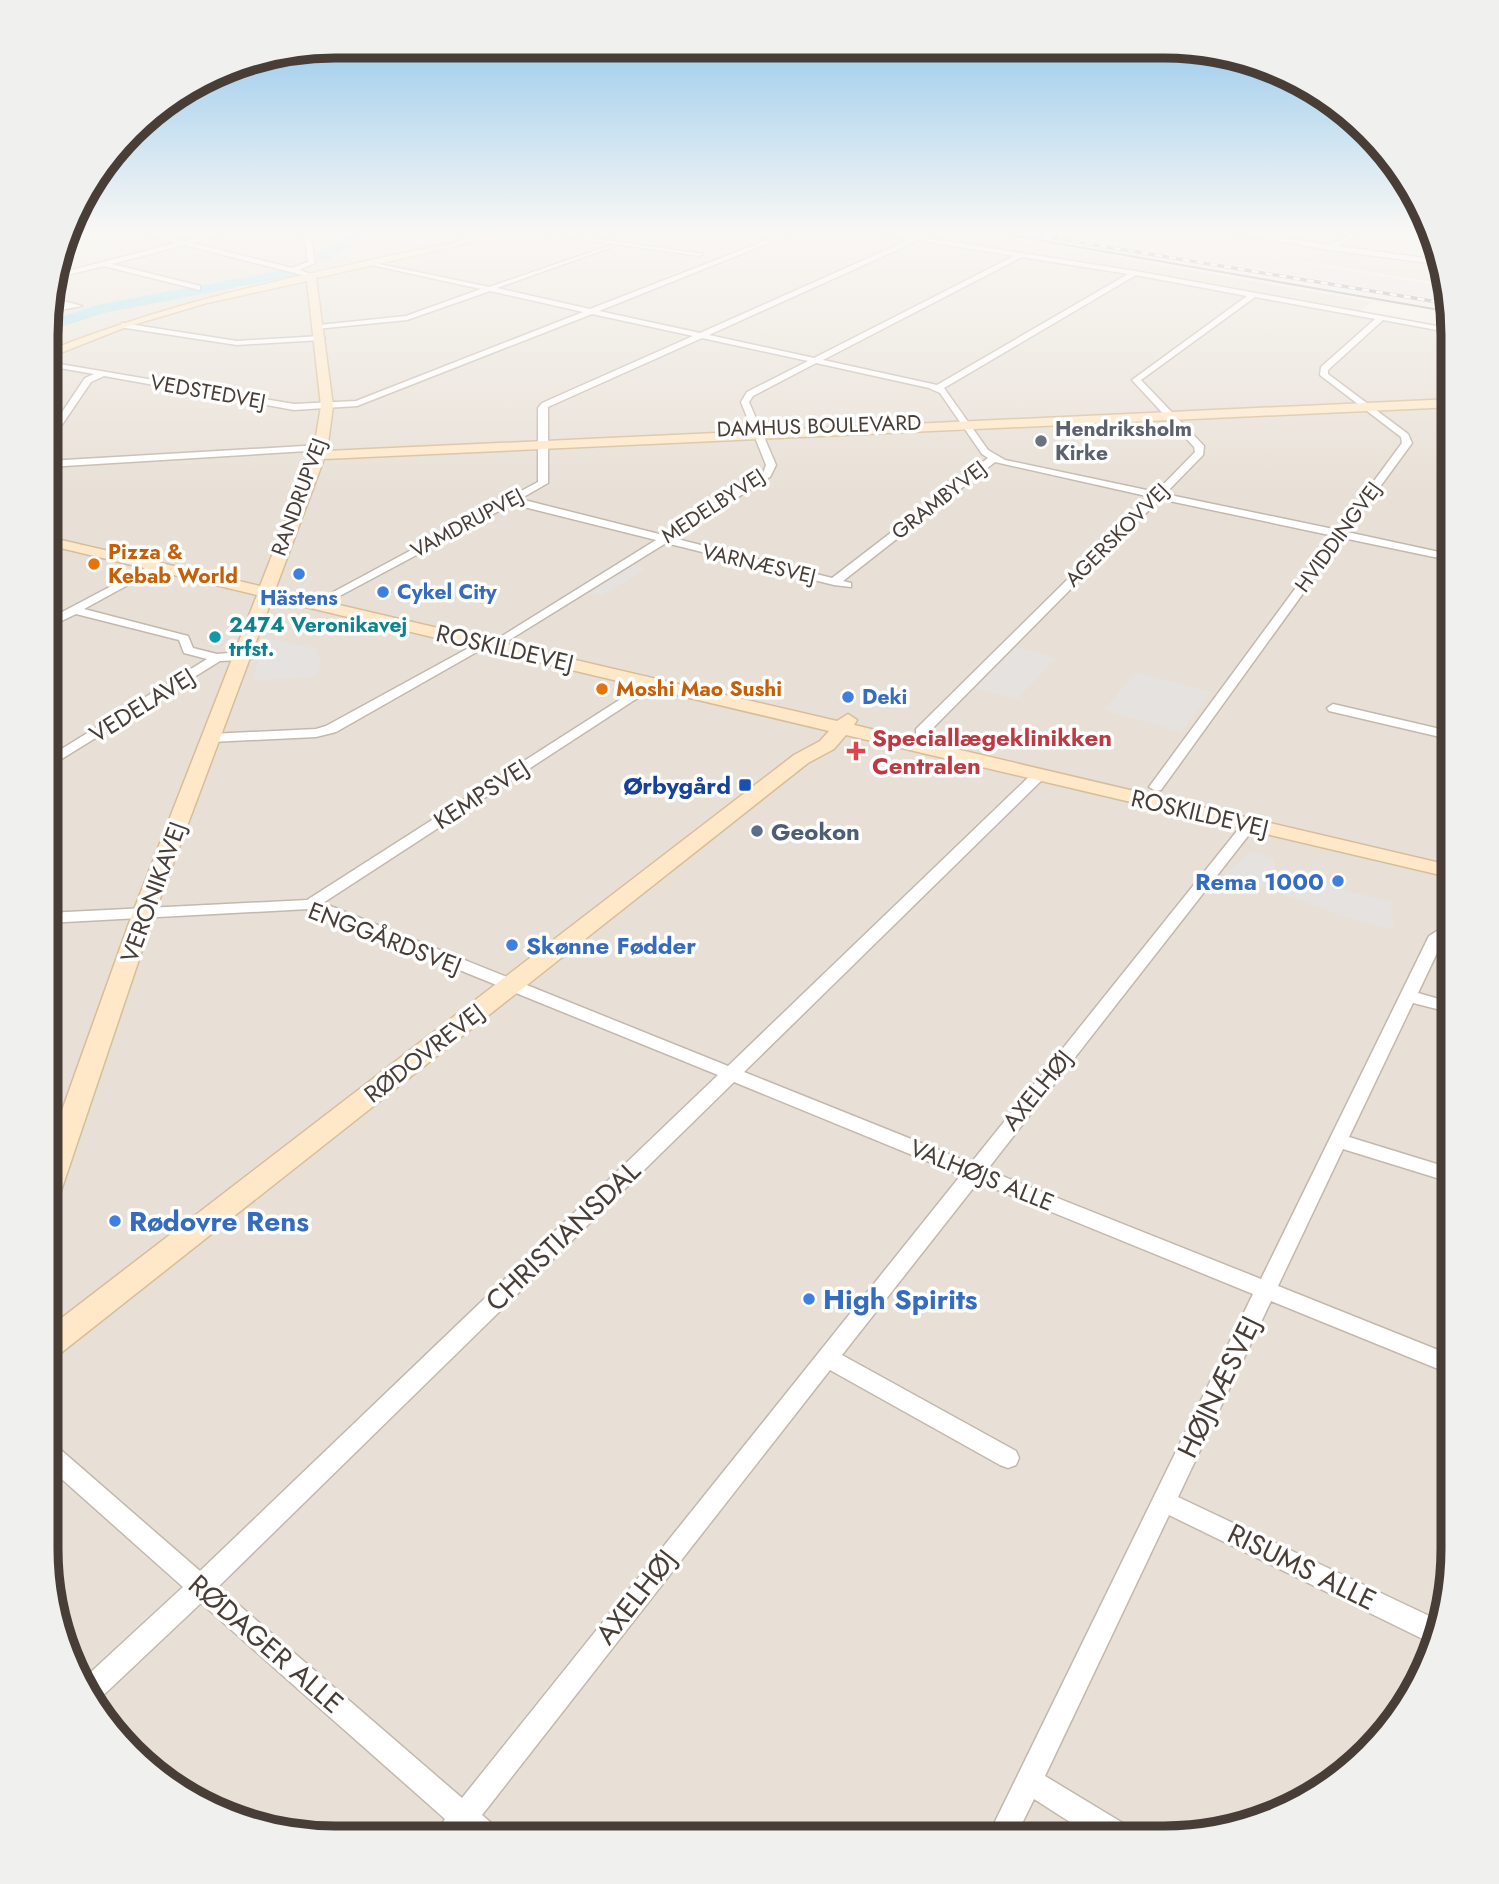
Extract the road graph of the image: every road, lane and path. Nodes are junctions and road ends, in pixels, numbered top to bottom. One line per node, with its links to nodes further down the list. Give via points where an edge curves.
1 (139, 320): 12 (street)
2 (318, 320): 14 (street, RANDRUPVEJ)
3 (399, 320): 14 (street)
4 (569, 320): 24 (street, VEDSTEDVEJ, via 362,401)
5 (632, 320): 15 (street)
6 (734, 320): 15 (street, VAMDRUPVEJ)
7 (894, 320): 17 (street, MEDELBYVEJ)
8 (1056, 320): 20 (street)
9 (1218, 320): 25 (street, AGERSKOVVEJ, via 1136,380)
10 (1379, 320): 22 (street, HVIDDINGVEJ, via 1324,369 1324,375)
11 (1397, 320): 13 (street)
12 (122, 325): 14 (street, via 237,343); 16 (street)
13 (1441, 329)
14 (320, 332): 24 (street, RANDRUPVEJ)
15 (700, 335): 17 (street); 29 (street, VAMDRUPVEJ, via 545,405)
16 (58, 351)
17 (816, 360): 20 (street); 28 (street, MEDELBYVEJ, via 747,396 745,402)
18 (58, 366): 19 (street, VEDSTEDVEJ)
19 (104, 373): 24 (street, VEDSTEDVEJ, via 294,407); 27 (street, via 88,380)
20 (939, 388): 26 (street, GRAMBYVEJ)
21 (1441, 397): 22 (street, DAMHUS BOULEVARD)
22 (1362, 403): 23 (street, DAMHUS BOULEVARD); 25 (street, DAMHUS BOULEVARD); 36 (street, HVIDDINGVEJ, via 1405,436 1407,443)
23 (1441, 403)
24 (327, 406): 30 (street, RANDRUPVEJ)
25 (1166, 413): 26 (street, DAMHUS BOULEVARD); 33 (street, AGERSKOVVEJ, via 1202,450)
26 (965, 423): 28 (street, DAMHUS BOULEVARD); 31 (street, GRAMBYVEJ)
27 (58, 424)
28 (757, 432): 29 (street, DAMHUS BOULEVARD); 37 (street, MEDELBYVEJ, via 771,465 767,475)
29 (542, 441): 30 (street, DAMHUS BOULEVARD); 34 (street, VAMDRUPVEJ, via 544,481)
30 (320, 452): 32 (street, DAMHUS BOULEVARD); 43 (street, RANDRUPVEJ)
31 (994, 458): 33 (street); 41 (street, GRAMBYVEJ)
32 (58, 463)
33 (1156, 495): 36 (street); 54 (street, AGERSKOVVEJ)
34 (510, 500): 37 (street, VARNÆSVEJ); 44 (street, VAMDRUPVEJ)
35 (58, 533): 43 (street, ROSKILDEVEJ)
36 (1340, 534): 39 (street); 59 (street, HVIDDINGVEJ)
37 (659, 540): 41 (street, VARNÆSVEJ); 47 (street, MEDELBYVEJ)
38 (58, 543): 40 (street, ROSKILDEVEJ)
39 (1441, 555)
40 (155, 566): 43 (street, ROSKILDEVEJ); 45 (street)
41 (834, 582): 42 (street, VARNÆSVEJ)
42 (847, 585)
43 (266, 587): 44 (street, ROSKILDEVEJ); 48 (street, ROSKILDEVEJ); 49 (street, VERONIKAVEJ)
44 (330, 597): 47 (street, ROSKILDEVEJ)
45 (74, 610): 46 (street); 50 (street, via 184,638 188,650)
46 (58, 619)
47 (506, 638): 53 (street, ROSKILDEVEJ)
48 (485, 643): 51 (street, ROSKILDEVEJ); 56 (street, via 331,729)
49 (241, 656): 50 (street, VEDELAVEJ); 56 (street, VERONIKAVEJ)
50 (217, 658): 57 (street, VEDELAVEJ)
51 (652, 683): 53 (street, ROSKILDEVEJ); 63 (street, KEMPSVEJ)
52 (1333, 708): 55 (street)
53 (836, 720): 54 (street, ROSKILDEVEJ); 58 (street, ROSKILDEVEJ); 67 (street, RØDOVREVEJ, via 827,745 801,759)
54 (921, 732): 59 (street, ROSKILDEVEJ)
55 (1441, 733)
56 (211, 738): 64 (street, VERONIKAVEJ)
57 (58, 757)
58 (1039, 775): 60 (street, ROSKILDEVEJ); 70 (street, CHRISTIANSDAL)
59 (1156, 787): 61 (street, ROSKILDEVEJ)
60 (1250, 824): 62 (street, ROSKILDEVEJ); 73 (street, AXELHØJ)
61 (1441, 854)
62 (1441, 869)
63 (311, 904): 64 (street, ENGGÅRDSVEJ); 67 (street, ENGGÅRDSVEJ)
64 (144, 912): 65 (street, ENGGÅRDSVEJ); 72 (street, VERONIKAVEJ)
65 (58, 917)
66 (1437, 936): 68 (street, HØJNÆSVEJ)
67 (510, 986): 70 (street, VALHØJS ALLE); 76 (street, RØDOVREVEJ)
68 (1408, 996): 69 (street); 71 (street, HØJNÆSVEJ)
69 (1441, 1005)
70 (730, 1073): 73 (street, VALHØJS ALLE); 82 (street, CHRISTIANSDAL)
71 (1340, 1141): 74 (street); 75 (street, HØJNÆSVEJ)
72 (58, 1159)
73 (972, 1171): 75 (street, VALHØJS ALLE); 77 (street, AXELHØJ)
74 (1441, 1172)
75 (1266, 1291): 78 (street, VALHØJS ALLE); 81 (street, HØJNÆSVEJ)
76 (58, 1338)
77 (826, 1357): 79 (street); 86 (street, AXELHØJ)
78 (1441, 1361)
79 (1007, 1458)
80 (58, 1462): 82 (street, RØDAGER ALLE)
81 (1163, 1501): 83 (street, RISUMS ALLE); 85 (street, HØJNÆSVEJ)
82 (201, 1587): 84 (street, CHRISTIANSDAL); 86 (street, RØDAGER ALLE)
83 (1430, 1629)
84 (94, 1686)
85 (1029, 1781): 89 (street, HØJNÆSVEJ); 90 (street)
86 (463, 1817): 87 (street, AXELHØJ); 88 (street, RØDAGER ALLE)
87 (456, 1826)
88 (473, 1826)
89 (1007, 1826)
90 (1102, 1826)

